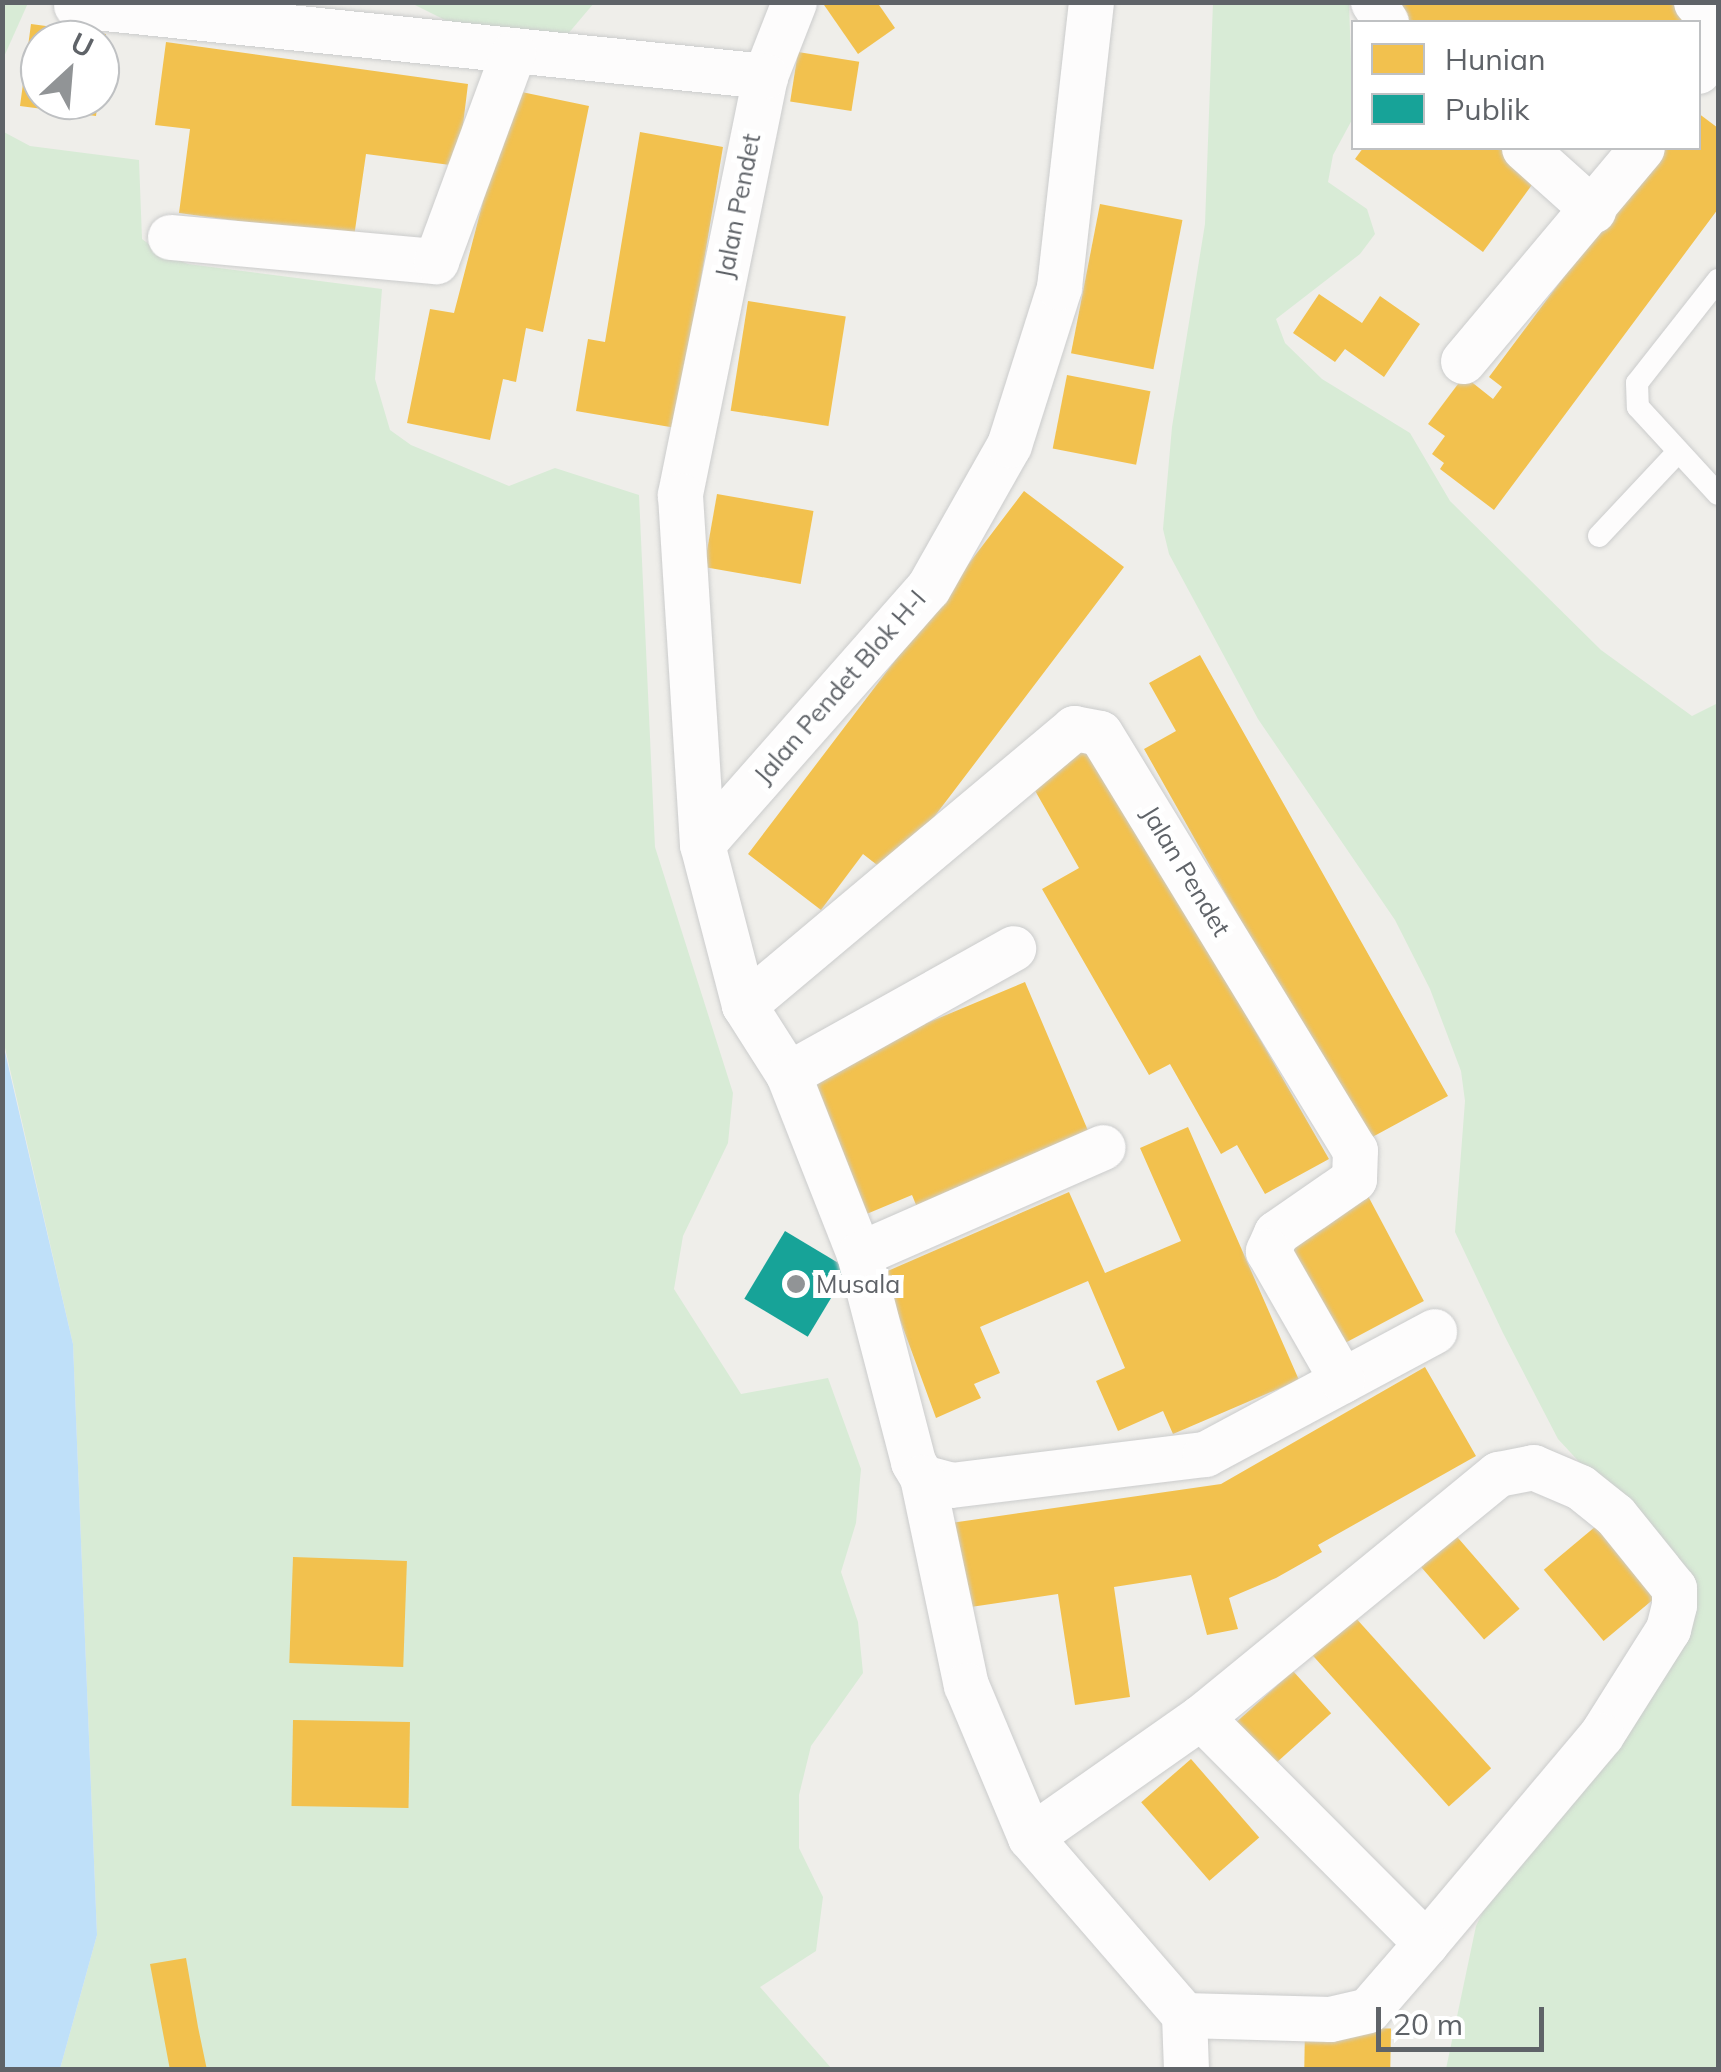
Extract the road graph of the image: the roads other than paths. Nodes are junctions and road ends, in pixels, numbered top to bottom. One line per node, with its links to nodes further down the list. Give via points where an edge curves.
1 (794, 2): 9 (street, Jalan Pendet)
2 (1091, 2): 19 (street, Jalan Pendet Blok H-I, via 1058,286 1009,445 928,588)
3 (1696, 2): 5 (street)
4 (76, 5): 7 (street)
5 (1718, 27)
6 (1718, 38): 8 (street)
7 (513, 53): 9 (street); 13 (street, via 436,261)
8 (1701, 66)
9 (764, 76): 19 (street, Jalan Pendet, via 680,494)
10 (1526, 150): 12 (street)
11 (1640, 150): 12 (street)
12 (1593, 210): 15 (street)
13 (170, 237)
14 (1718, 280): 16 (lane, via 1637,384 1638,407)
15 (1463, 361)
16 (1677, 453): 17 (lane); 18 (lane)
17 (1718, 494)
18 (1599, 536)
19 (702, 844): 21 (street, Jalan Pendet)
20 (1013, 948): 22 (street)
21 (744, 1005): 22 (street, Jalan Pendet); 26 (street, Jalan Pendet, via 1074,728 1100,733 1356,1150 1354,1179 1276,1233 1268,1251)
22 (788, 1074): 24 (street, Jalan Pendet)
23 (1104, 1147): 24 (street)
24 (859, 1254): 27 (street, Jalan Pendet)
25 (1434, 1331): 26 (street)
26 (1342, 1380): 27 (street, via 1206,1454 951,1485)
27 (922, 1477): 29 (street, Jalan Pendet, via 966,1684)
28 (1201, 1717): 29 (street); 30 (street); 30 (street, via 1508,1468 1533,1467 1567,1480 1615,1516 1674,1588 1668,1628 1600,1735)
29 (1030, 1837): 31 (street, Jalan Pendet)
30 (1426, 1943): 31 (street, via 1368,2010 1330,2019)
31 (1184, 2015): 32 (street)
32 (1186, 2070)

